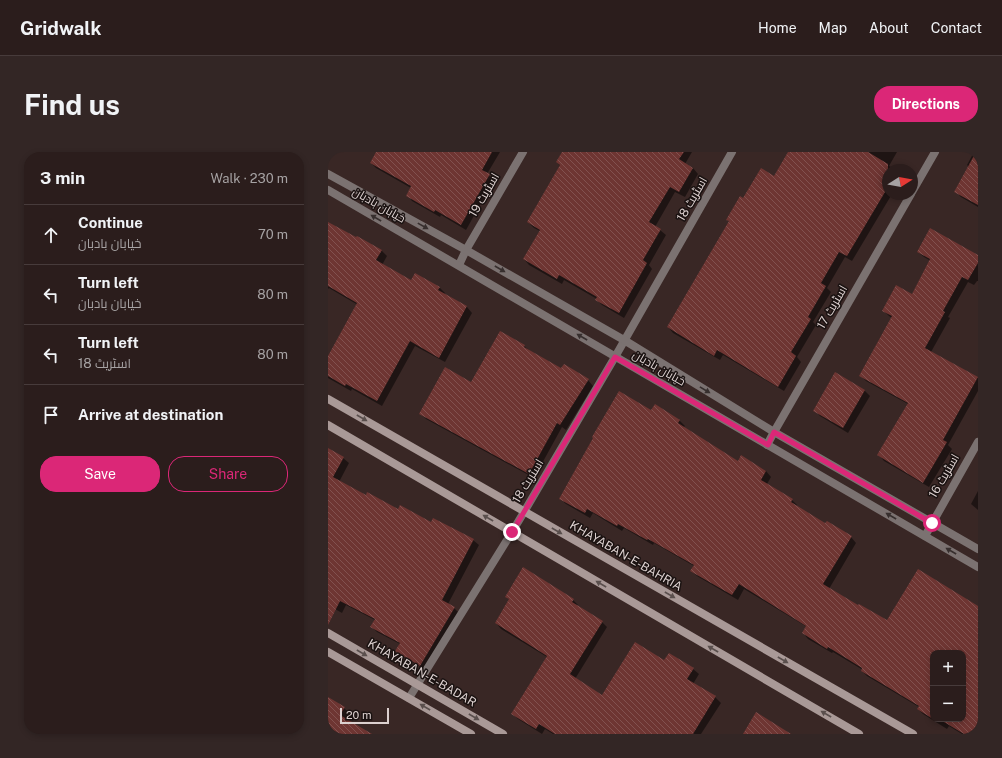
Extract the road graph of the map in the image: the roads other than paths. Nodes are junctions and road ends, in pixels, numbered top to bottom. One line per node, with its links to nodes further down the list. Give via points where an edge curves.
1 (523, 152): 8 (street, اسٹریٹ 19)
2 (732, 152): 10 (street, اسٹریٹ 18)
3 (935, 152): 5 (street, اسٹریٹ 17)
4 (328, 174): 8 (street, خیابان بادبان, one-way to 8)
5 (918, 182)
6 (328, 190): 9 (street, خیابان بادبان, one-way to 6)
7 (908, 200): 14 (street, اسٹریٹ 17)
8 (466, 250): 9 (street, اسٹریٹ 19); 10 (street, خیابان بادبان, one-way to 10)
9 (458, 265): 11 (street, خیابان بادبان, one-way to 9)
10 (624, 340): 11 (street, اسٹریٹ 18); 14 (street, خیابان بادبان, one-way to 14)
11 (615, 357): 16 (street, خیابان بادبان); 17 (street, اسٹریٹ 18)
12 (328, 399): 17 (main road, KHAYABAN-E-BAHRIA, one-way to 17)
13 (328, 425): 19 (main road, one-way to 13)
14 (774, 432): 16 (street, اسٹریٹ 17); 18 (street, خیابان بادبان)
15 (978, 442): 18 (street, اسٹریٹ 16)
16 (768, 445): 20 (street, خیابان بادبان, one-way to 16)
17 (524, 512): 19 (street, اسٹریٹ 18); 30 (main road, KHAYABAN-E-BAHRIA, one-way to 30)
18 (932, 523): 20 (street, اسٹریٹ 16); 21 (street, خیابان بادبان)
19 (512, 532): 25 (street, اسٹریٹ 18); 29 (main road, one-way to 19)
20 (925, 536): 22 (street, خیابان بادبان, one-way to 20)
21 (978, 549)
22 (978, 567)
23 (328, 633): 25 (main road, KHAYABAN-E-BADAR, one-way to 25)
24 (328, 652): 26 (main road)
25 (417, 685): 26 (street, اسٹریٹ 18); 28 (main road, KHAYABAN-E-BADAR, one-way to 28)
26 (409, 698): 27 (main road, one-way to 26)
27 (471, 734)
28 (503, 734)
29 (859, 734)
30 (912, 734)

